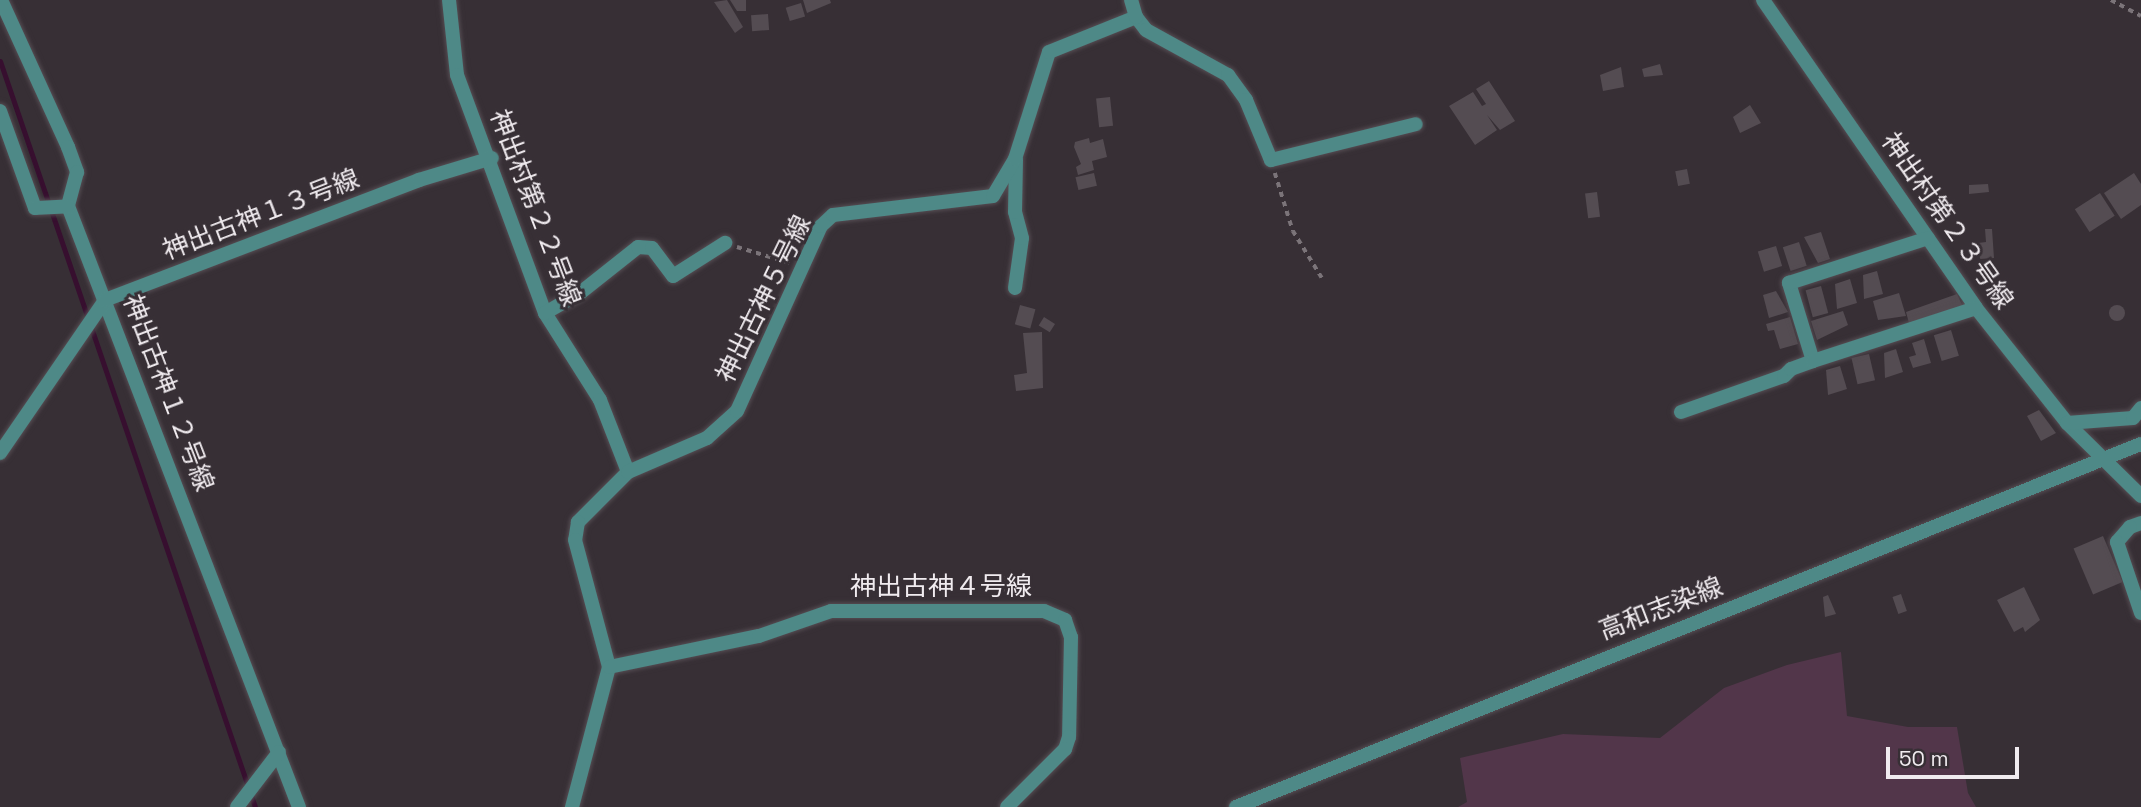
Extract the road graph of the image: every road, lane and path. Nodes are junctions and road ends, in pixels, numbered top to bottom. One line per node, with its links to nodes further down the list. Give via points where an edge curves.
1 (1, 0): 13 (street, via 77,172)
2 (449, 0): 10 (street, 神出村第２２号線, via 457,75)
3 (1132, 0): 7 (street)
4 (1763, 0): 14 (street, 神出村第２３号線)
5 (2111, 0): 6 (path)
6 (2141, 16)
7 (1136, 17): 11 (street, 神出古神５号線, via 1049,52); 12 (street, via 1146,30 1228,75 1255,119)
8 (0, 111): 13 (street, via 35,208)
9 (1416, 124): 12 (street)
10 (492, 158): 19 (street, 神出古神１３号線, via 419,180); 21 (street, 神出村第２２号線)
11 (1016, 159): 16 (street, 神出古神５号線, via 993,196 833,215 821,226); 18 (street, via 1014,212 1022,238)
12 (1271, 160): 17 (path, via 1293,231)
13 (68, 206): 19 (street, 神出古神１２号線)
14 (1928, 239): 20 (street, 神出村第２３号線); 22 (street, via 1789,283)
15 (725, 243): 16 (path); 21 (street, via 673,276 652,248 638,247 580,293)
16 (803, 267): 29 (street, 神出古神５号線, via 737,411 707,438)
17 (1322, 278)
18 (1015, 288)
19 (105, 300): 27 (street); 34 (street, 神出古神１２号線)
20 (1976, 308): 22 (street); 25 (street, 神出村第２３号線)
21 (545, 313): 29 (street, 神出村第２２号線, via 600,400)
22 (1813, 361): 24 (street, via 1784,376)
23 (2141, 408): 25 (street, via 2133,418)
24 (1681, 411)
25 (2067, 423): 28 (street, 神出村第２３号線)
26 (2141, 444): 28 (street, 高和志染線)
27 (0, 453)
28 (2105, 459): 30 (street, 神出村第２３号線); 39 (street, 高和志染線)
29 (628, 472): 33 (street, via 578,523 575,540)
30 (2141, 496)
31 (2141, 523): 32 (street, via 2116,542)
32 (2141, 612)
33 (609, 667): 37 (street); 38 (street, 神出古神４号線, via 759,636 831,611 1044,611 1065,620 1071,637 1069,737 1050,766)
34 (279, 752): 35 (street); 36 (street, 神出古神１２号線)
35 (237, 807)
36 (299, 807)
37 (572, 807)
38 (1007, 807)
39 (1236, 807)

